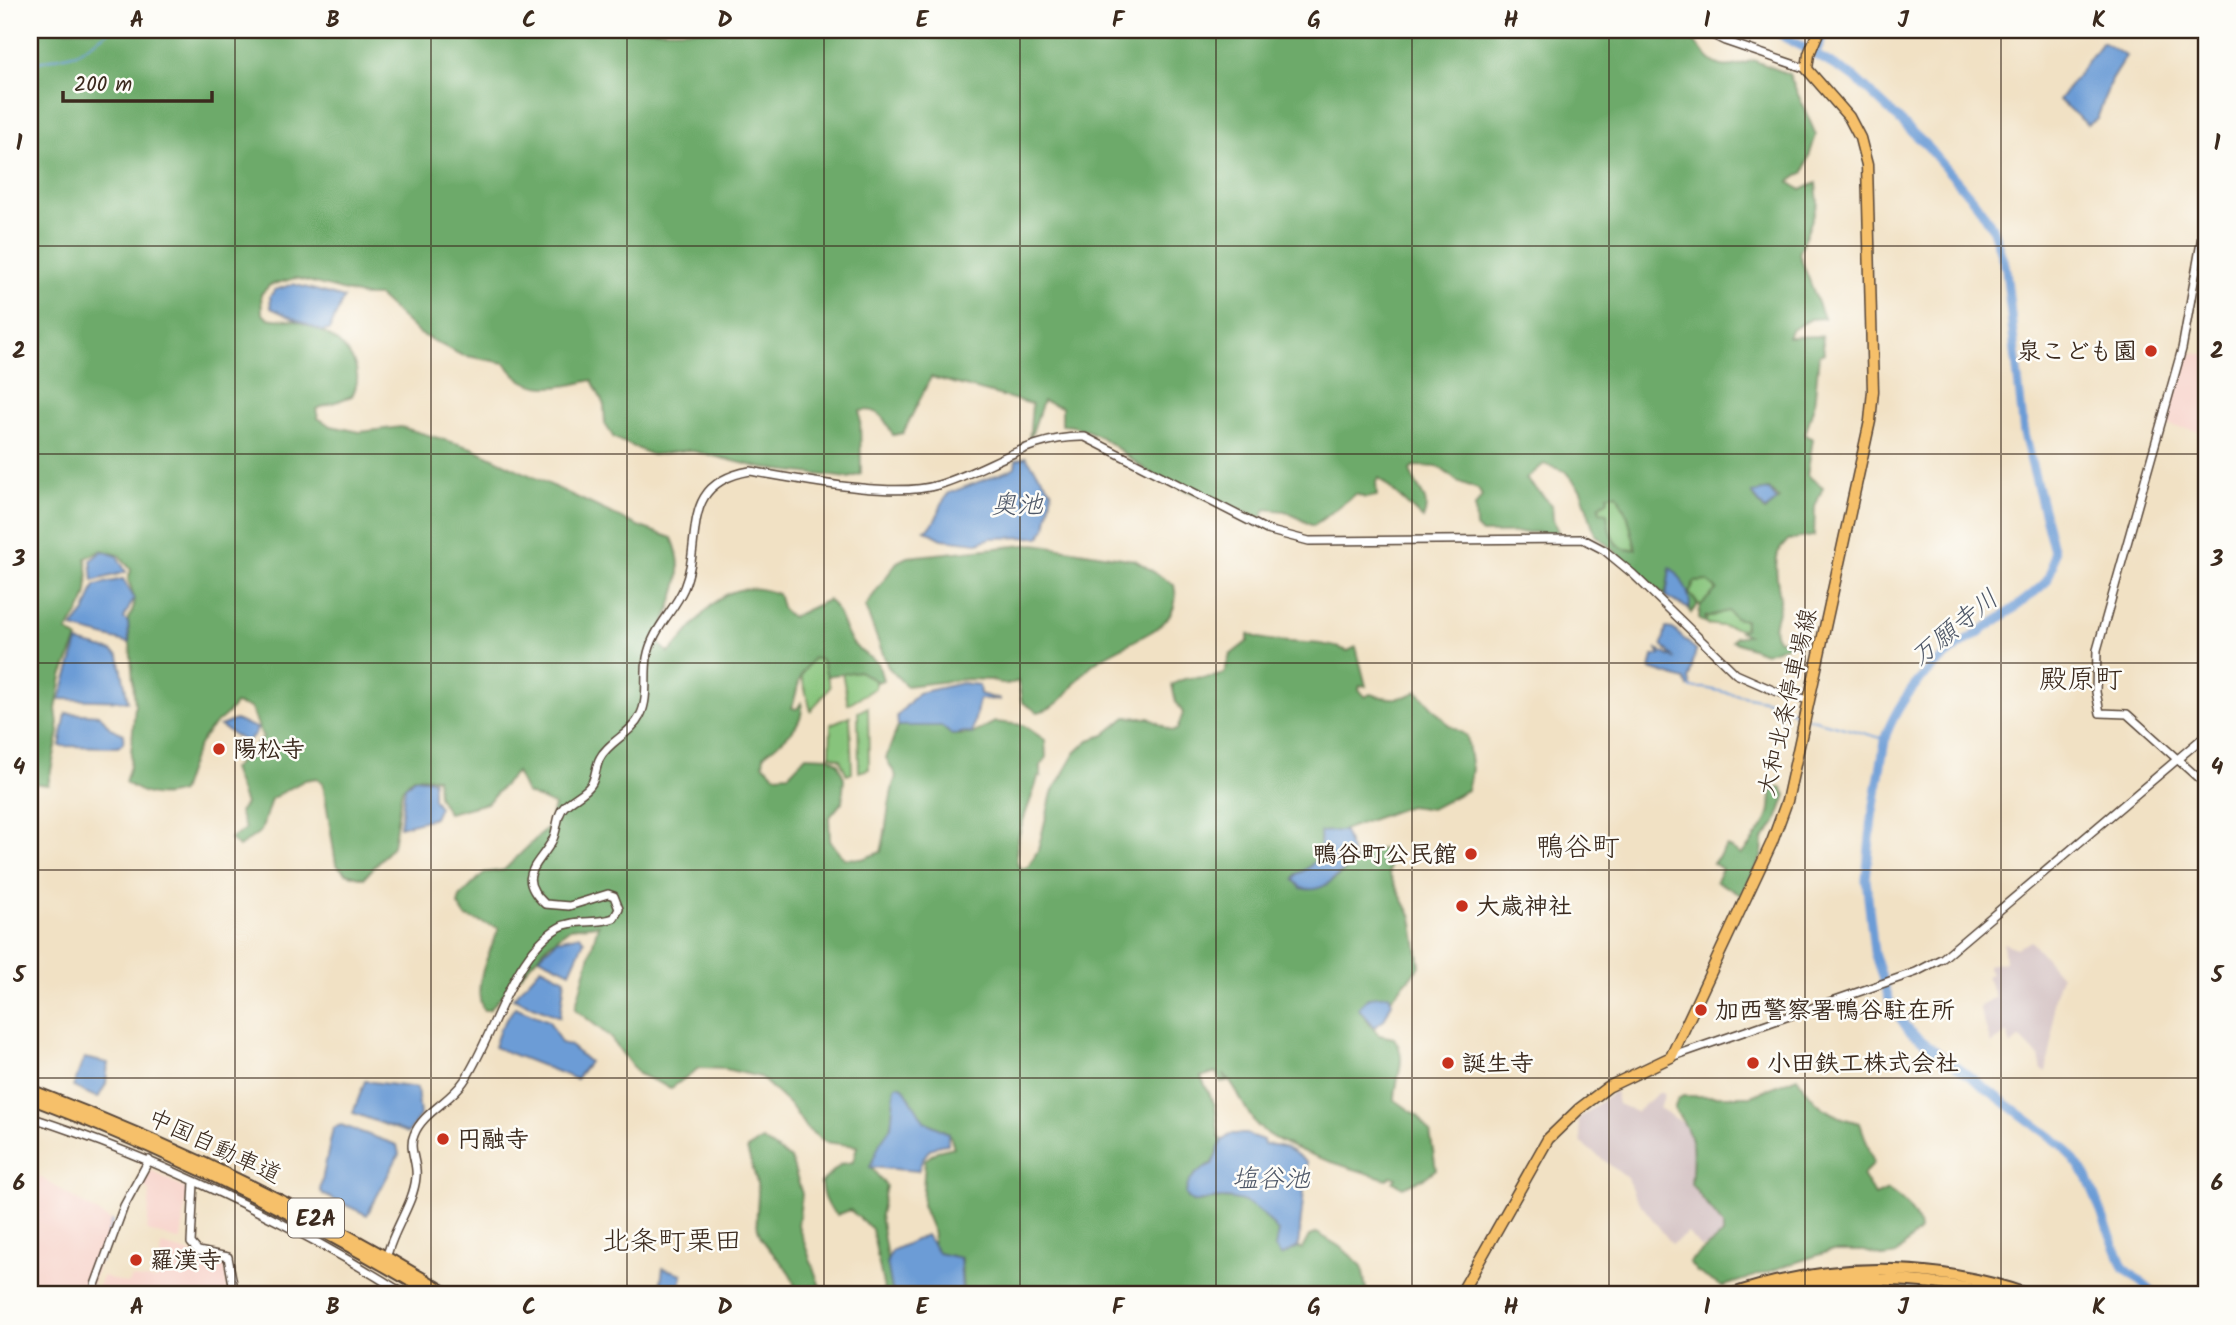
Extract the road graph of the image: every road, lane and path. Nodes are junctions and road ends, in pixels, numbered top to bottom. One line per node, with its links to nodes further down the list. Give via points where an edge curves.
1 (1703, 30): 3 (street)
2 (1818, 34): 3 (main road)
3 (1807, 69): 5 (main road, 大和北条停車場線, via 1849,117 1864,150 1873,391)
4 (2206, 214): 7 (street, via 2182,349 2120,558 2095,668 2100,713 2127,714)
5 (1809, 700): 9 (main road, 大和北条停車場線, via 1779,825); 17 (street, via 1737,674 1633,575 1583,539 1310,541 1267,530 1085,437 1059,436 936,486 907,489 750,471 734,474 708,491 698,508 683,588 651,643 641,714 630,731 600,757 592,785 562,808 552,841 531,873 532,889 545,904 569,906 608,894 614,896 619,909 614,918 577,922 542,940 510,989 464,1082 415,1132 416,1178)
6 (2206, 735): 7 (street)
7 (2177, 760): 8 (street); 9 (street, via 1943,958)
8 (2206, 785)
9 (1671, 1057): 25 (main road, via 1608,1087 1551,1135)
10 (30, 1090): 12 (highway, 中国自動車道 / E2A)
11 (30, 1098): 12 (highway, 中国自動車道 / E2A)
12 (64, 1107): 14 (highway, 中国自動車道 / E2A)
13 (30, 1117): 15 (street)
14 (176, 1153): 23 (highway, 中国自動車道 / E2A); 24 (highway, 中国自動車道 / E2A, via 322,1221)
15 (149, 1160): 16 (street); 20 (street, via 124,1206)
16 (194, 1182): 19 (street); 21 (street, via 191,1243 198,1251 228,1257)
17 (388, 1252)
18 (385, 1272): 19 (street)
19 (384, 1282): 22 (street)
20 (95, 1285)
21 (235, 1295)
22 (406, 1295)
23 (434, 1295)
24 (450, 1295)
25 (1460, 1295)
26 (1730, 1295): 29 (highway, via 1802,1277 1882,1270 1952,1276)
27 (1758, 1295): 28 (highway, via 1832,1281 1892,1279)
28 (1998, 1295)
29 (2029, 1295)

